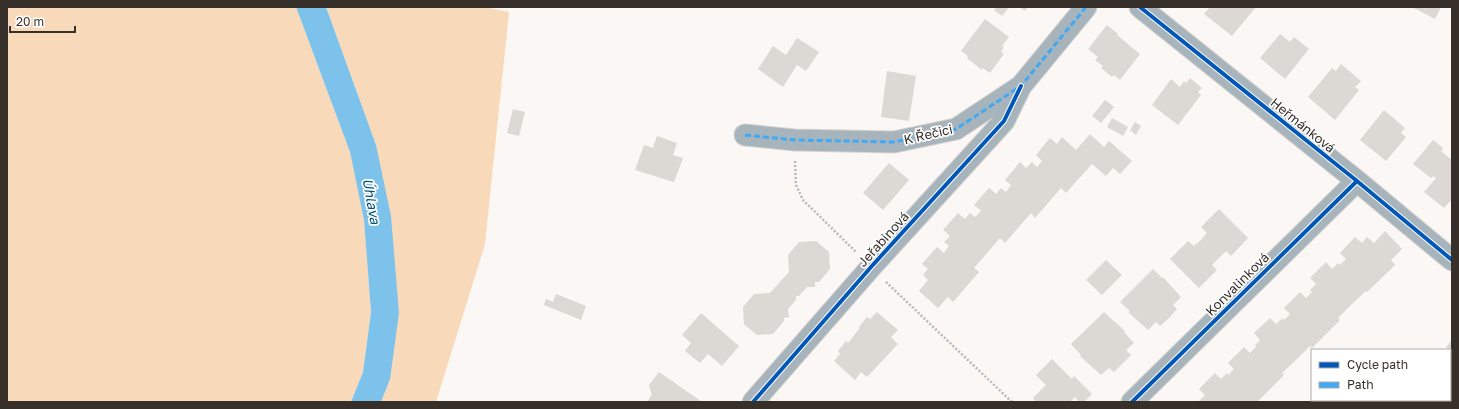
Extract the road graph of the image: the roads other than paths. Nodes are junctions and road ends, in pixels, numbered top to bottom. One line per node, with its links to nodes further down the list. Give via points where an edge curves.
1 (1086, 7): 3 (street, K Řečici)
2 (1140, 7): 5 (street, Heřmánková)
3 (1021, 86): 4 (street, K Řečici, via 956,129 894,142 795,140); 7 (street, Jeřabinová, via 1004,122 871,267)
4 (745, 135)
5 (1356, 181): 6 (street, Heřmánková); 8 (street, Konvalinková)
6 (1449, 251)
7 (753, 402)
8 (1132, 402)

